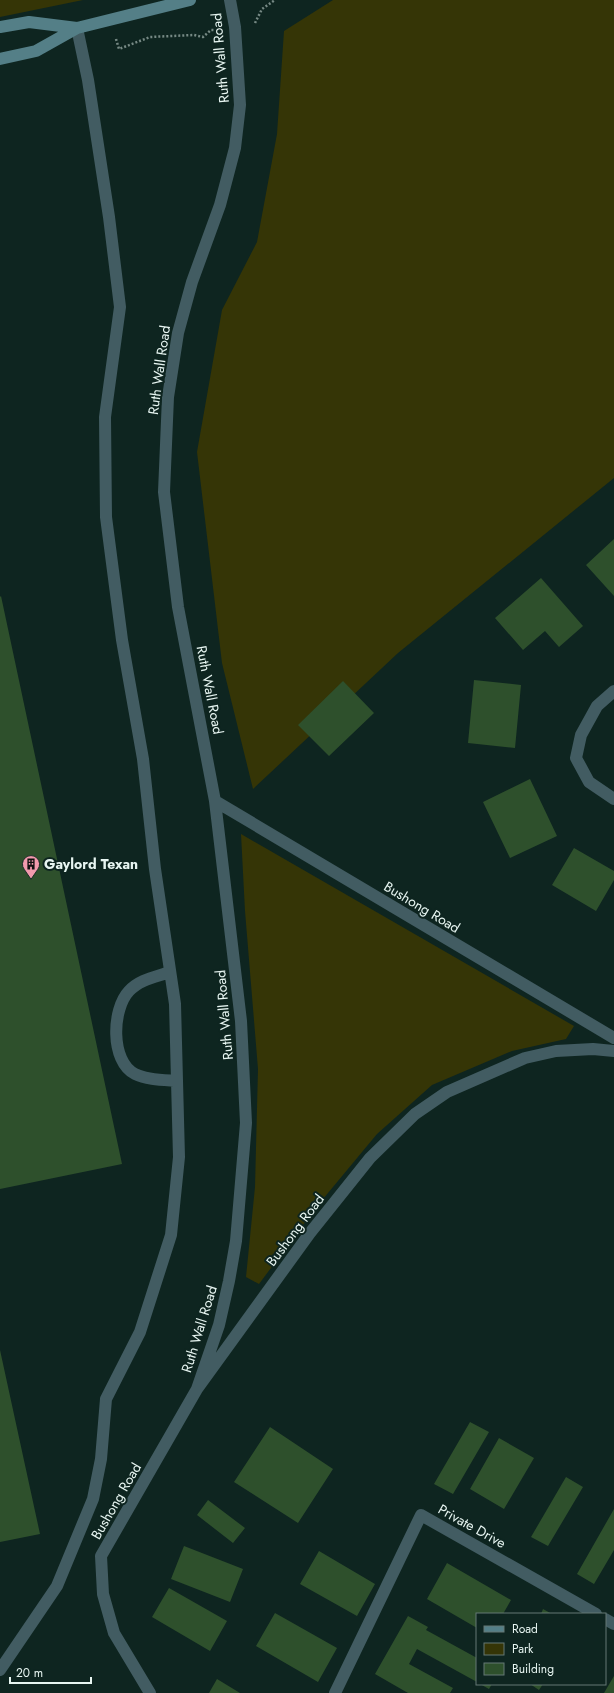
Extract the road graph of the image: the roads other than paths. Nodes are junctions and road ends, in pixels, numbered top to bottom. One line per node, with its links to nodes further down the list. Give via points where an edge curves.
1 (190, 0): 4 (street)
2 (230, 0): 8 (street, Ruth Wall Road, via 235,27 240,105 235,148 220,205 192,282 178,333 168,397 164,492 178,607)
3 (0, 27): 4 (street, via 29,22)
4 (77, 28): 5 (street, via 36,51); 9 (street, via 88,80 120,307 105,417 106,517 122,640 143,759)
5 (0, 60)
6 (614, 691): 7 (street, via 597,706 581,735 576,758 589,782)
7 (614, 799)
8 (215, 800): 10 (street, Bushong Road); 13 (street, Ruth Wall Road, via 242,1021 246,1123 236,1241 229,1280 219,1325)
9 (170, 972): 12 (street, via 175,1004); 12 (street, via 143,980 129,991 120,1004 116,1030 120,1056 126,1067 135,1074 148,1078)
10 (614, 1038)
11 (614, 1051): 13 (street, Bushong Road, via 556,1051 525,1058 447,1092 415,1114 370,1158 335,1202)
12 (177, 1081): 15 (street, via 179,1157 171,1235 140,1332 106,1399 101,1459 93,1499 56,1586)
13 (197, 1389): 16 (street, Bushong Road, via 102,1556 103,1594 114,1633)
14 (594, 1613): 17 (street, Private Drive, via 421,1515)
15 (0, 1670)
16 (150, 1693)
17 (335, 1693)

